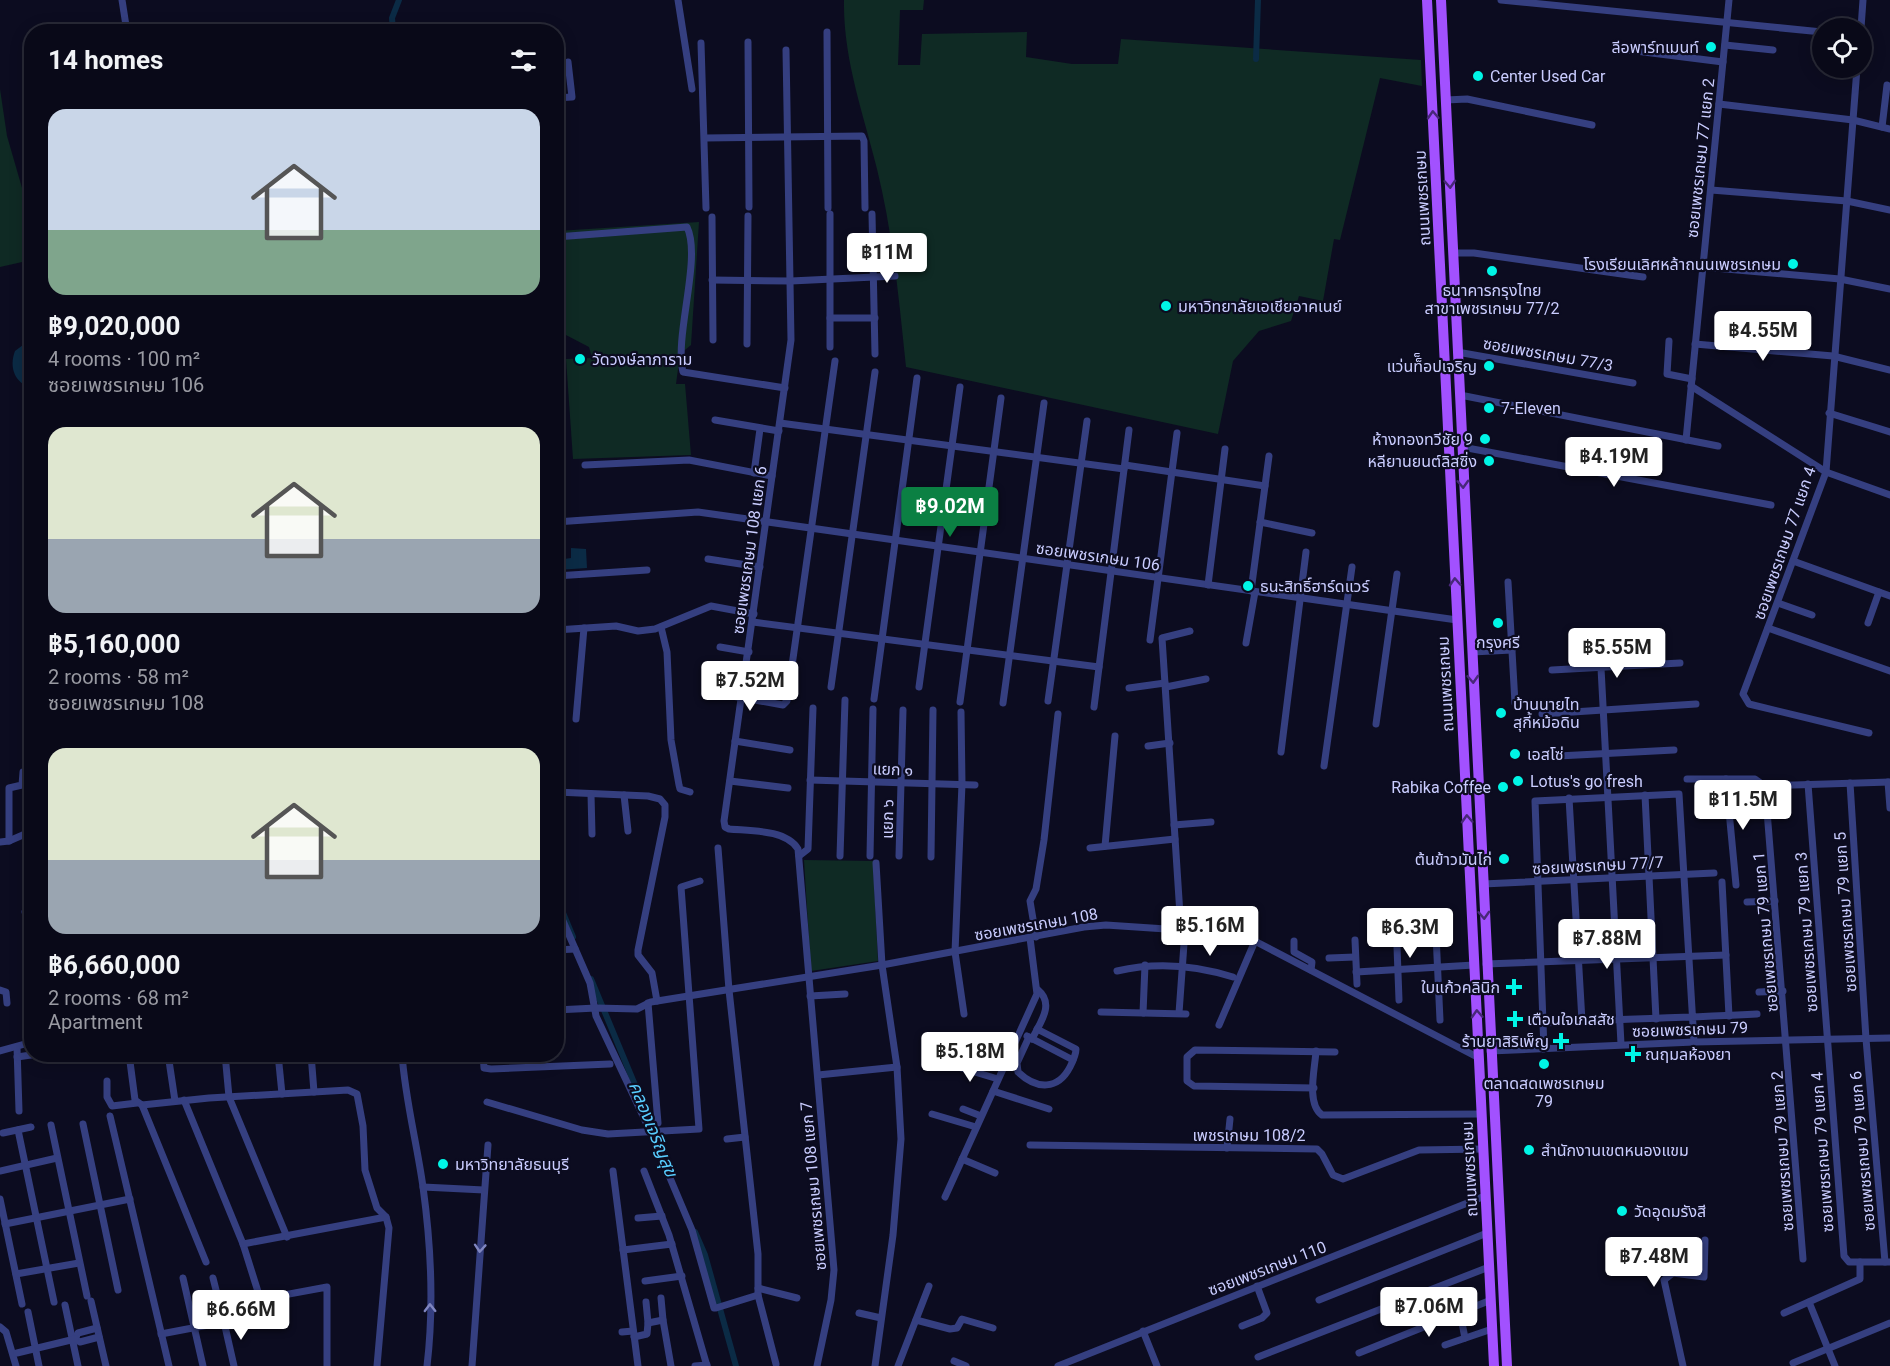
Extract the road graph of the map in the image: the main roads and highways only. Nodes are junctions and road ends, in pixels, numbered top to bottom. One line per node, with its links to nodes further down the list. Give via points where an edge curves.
1 (1427, 0): 3 (main road, ถนนเพชรเกษม)
2 (1441, 0): 4 (main road, ถนนเพชรเกษม)
3 (1430, 64): 4 (main road); 5 (main road, ถนนเพชรเกษม, one-way to 3)
4 (1444, 64): 6 (main road, ถนนเพชรเกษม, one-way to 6)
5 (1446, 393): 6 (main road); 8 (main road, ถนนเพชรเกษม, one-way to 5)
6 (1460, 395): 7 (main road, ถนนเพชรเกษม, one-way to 7)
7 (1503, 1299): 8 (main road); 10 (main road, ถนนเพชรเกษม)
8 (1491, 1300): 9 (main road, ถนนเพชรเกษม)
9 (1494, 1366)
10 (1507, 1366)

